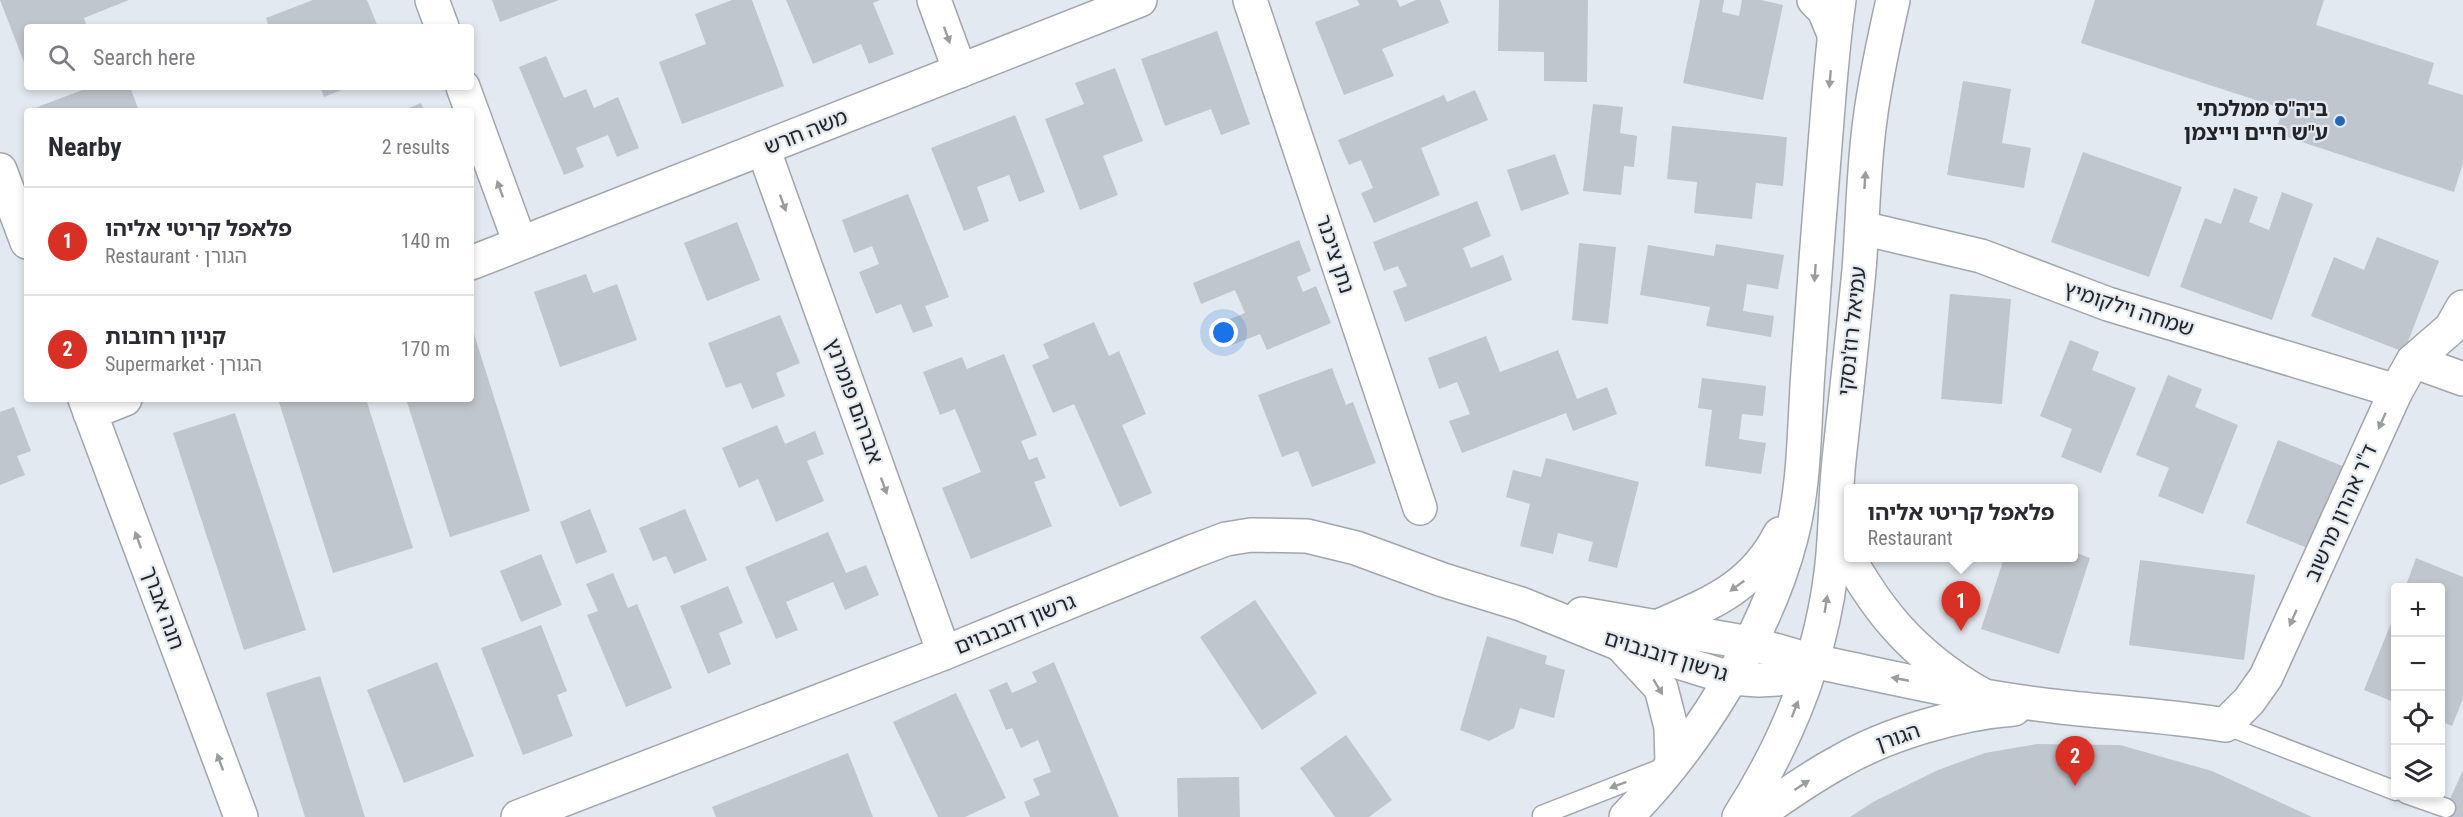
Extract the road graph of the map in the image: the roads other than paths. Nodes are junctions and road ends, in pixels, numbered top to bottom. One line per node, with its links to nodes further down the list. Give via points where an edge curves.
1 (432, 0): 8 (street)
2 (934, 0): 10 (street, one-way to 10)
3 (1140, 0): 10 (street, משה חרש)
4 (1250, 0): 27 (street, נתן ציכנר)
5 (1814, 0): 9 (street, via 1824,10)
6 (1839, 0): 9 (street, עמיאל רוז'נסקי)
7 (1893, 0): 16 (street, עמיאל רוז'נסקי, one-way to 7, via 1870,122)
8 (441, 24)
9 (1834, 34): 26 (street, עמיאל רוז'נסקי, one-way to 26)
10 (960, 71): 14 (street, משה חרש)
11 (464, 90): 12 (street, one-way to 11)
12 (471, 108)
13 (474, 117): 18 (street, one-way to 13)
14 (764, 148): 18 (street, משה חרש); 35 (street, אברהם פומרנץ, one-way to 35)
15 (1, 177): 17 (street)
16 (1862, 228): 23 (street, שמחה וילקומיץ, via 1981,256 2108,304); 28 (street, עמיאל רוז'נסקי)
17 (24, 234)
18 (520, 243): 19 (street, משה חרש)
19 (474, 262)
20 (2463, 307): 21 (street, ד"ר אהרון מרשוב, via 2451,328)
21 (2413, 361): 22 (street); 23 (street, ד"ר אהרון מרשוב)
22 (2463, 379)
23 (2396, 391): 40 (street, ד"ר אהרון מרשוב, one-way to 40, via 2265,677 2249,701)
24 (109, 402): 25 (street)
25 (88, 406): 46 (street, חנה אברך, one-way to 25)
26 (1800, 486): 32 (street, one-way to 32, via 1784,527 1755,572 1721,597); 33 (street, עמיאל רוז'נסקי, via 1791,539)
27 (1420, 508)
28 (1835, 532): 29 (street); 36 (street, עמיאל רוז'נסקי, one-way to 28, via 1824,616)
29 (1844, 550)
30 (1850, 562): 38 (street, via 1901,632 1931,662)
31 (1521, 604): 32 (street, גרשון דובנבוים); 34 (street, גרשון דובנבוים); 35 (street, גרשון דובנבוים, via 1356,548 1308,536 1251,536 1226,539 1194,551)
32 (1659, 626): 33 (street, גרשון דובנבוים)
33 (1750, 643): 36 (street, הגורן); 37 (street, עמיאל רוז'נסקי)
34 (1620, 644): 37 (street, גרשון דובנבוים); 41 (street, one-way to 41, via 1661,688 1671,728)
35 (944, 653): 47 (street, גרשון דובנבוים)
36 (1813, 661): 37 (street, גרשון דובנבוים, via 1796,674 1777,680); 38 (street, הגורן, one-way to 36); 49 (street, עמיאל רוז'נסקי, one-way to 36, via 1773,761)
37 (1730, 678): 41 (street, עמיאל רוז'נסקי, via 1700,728)
38 (1984, 696): 39 (street, הגורן)
39 (2061, 707): 40 (street, הגורן); 50 (street, הגורן, one-way to 39, via 1839,761 1912,731 2004,710)
40 (2225, 725): 42 (lane)
41 (1672, 764): 45 (lane, one-way to 45); 48 (street, עמיאל רוז'נסקי)
42 (2391, 788)
43 (2418, 799): 44 (lane)
44 (2446, 808)
45 (1542, 815)
46 (241, 817)
47 (518, 817)
48 (1626, 817)
49 (1739, 817)
50 (1754, 817)

